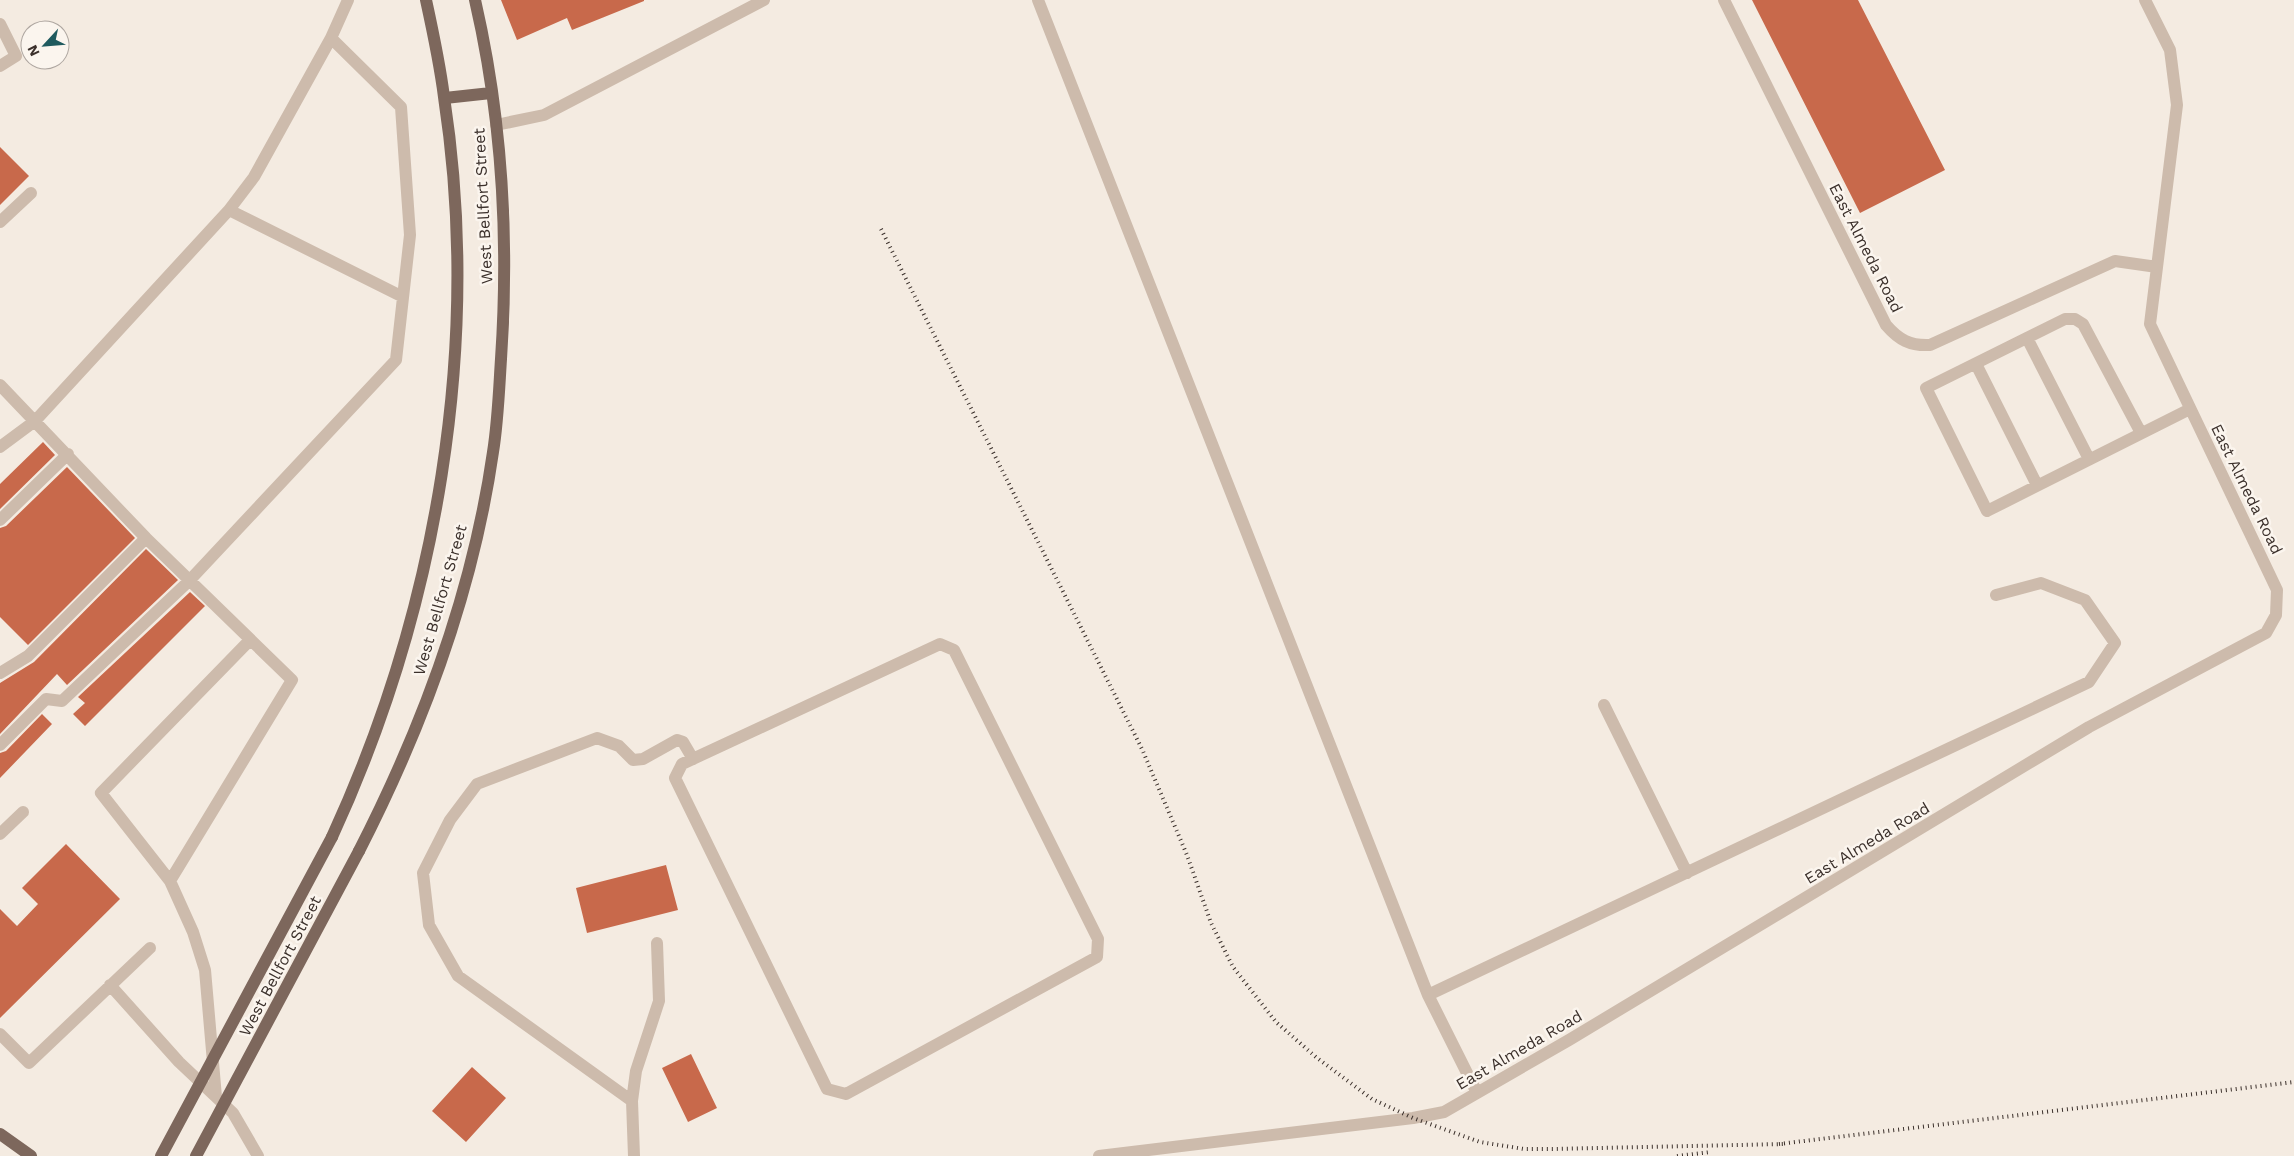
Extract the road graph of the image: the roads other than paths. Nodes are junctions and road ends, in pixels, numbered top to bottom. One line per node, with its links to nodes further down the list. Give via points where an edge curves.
1 (348, 0): 9 (street)
2 (426, 0): 12 (main road, West Bellfort Street)
3 (475, 0): 11 (main road, West Bellfort Street)
4 (764, 0): 13 (street, via 544,115)
5 (1038, 0): 45 (street)
6 (1724, 0): 17 (street, East Almeda Road, via 1886,325 1898,339 1915,346 1930,345 2115,262)
7 (2145, 0): 17 (street, East Almeda Road, via 2170,50 2177,105)
8 (0, 24): 10 (street, via 16,56)
9 (331, 38): 15 (street, via 254,177); 18 (street, via 401,107 410,235)
10 (0, 66)
11 (491, 93): 12 (main road); 13 (main road, West Bellfort Street)
12 (445, 98): 52 (main road, West Bellfort Street, bridge, via 454,195 456,316 450,401 436,505 422,573 395,672 370,746 332,837)
13 (496, 125): 53 (main road, West Bellfort Street, bridge, via 503,206 504,307 496,425 485,497 457,609 429,694 394,781)
14 (30, 193): 16 (street)
15 (229, 210): 18 (street); 23 (street)
16 (0, 222)
17 (2157, 267): 22 (street, East Almeda Road, via 2150,324)
18 (403, 297): 31 (street, via 396,360)
19 (2027, 338): 20 (street); 24 (street, via 2065,319 2075,319 2083,324); 27 (street)
20 (1976, 364): 28 (street); 28 (street, via 1926,388 1987,511)
21 (0, 385): 23 (street)
22 (2190, 409): 24 (street); 47 (street, East Almeda Road, via 2277,590 2276,615 2266,633 2089,727)
23 (35, 421): 25 (street); 26 (street)
24 (2141, 433): 27 (street)
25 (0, 447)
26 (68, 454): 29 (street); 30 (street)
27 (2089, 459): 28 (street)
28 (2037, 485)
29 (0, 520)
30 (146, 538): 31 (street); 34 (street, via 28,656)
31 (189, 580): 33 (street); 36 (street, via 62,701 46,699)
32 (1996, 595): 40 (street, via 2041,583 2085,600 2115,643 2089,682)
33 (250, 640): 41 (street, via 292,680); 41 (street, via 101,793)
34 (0, 673)
35 (1604, 705): 40 (street)
36 (0, 745)
37 (693, 759): 37 (street, via 940,644 954,650 1098,939 1096,958 846,1094 827,1089 675,778 682,764); 49 (street, via 683,742 677,740 643,759 634,760 619,746 596,738 477,784 450,820 424,873 429,925 458,976)
38 (23, 812): 39 (street)
39 (0, 834)
40 (1687, 873): 45 (street)
41 (170, 881): 48 (street, via 206,970)
42 (657, 943): 49 (street, via 659,1001 636,1071)
43 (150, 948): 44 (street)
44 (110, 985): 46 (street, via 29,1063); 48 (street, via 179,1062)
45 (1428, 996): 47 (street)
46 (0, 1034)
47 (1477, 1093): 56 (street, East Almeda Road, via 1444,1112 1413,1118)
48 (216, 1097): 54 (street, via 238,1119)
49 (632, 1101): 55 (street)
50 (0, 1134): 51 (main road)
51 (31, 1156)
52 (162, 1156)
53 (196, 1156)
54 (258, 1156)
55 (634, 1156)
56 (1099, 1156)

